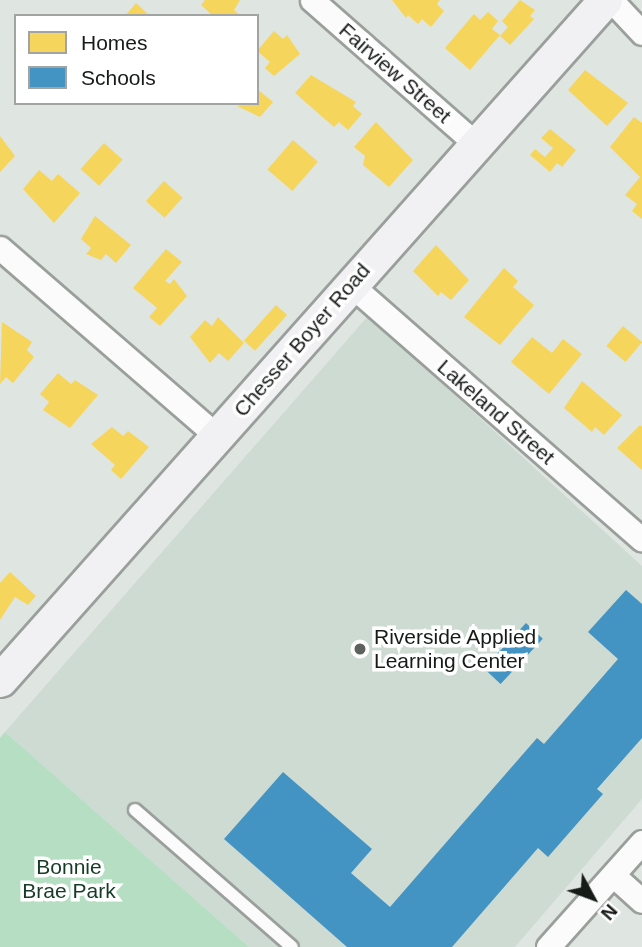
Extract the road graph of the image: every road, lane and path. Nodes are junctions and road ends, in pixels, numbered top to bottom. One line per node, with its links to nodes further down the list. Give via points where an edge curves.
1 (312, 0): 5 (street, Fairview Street)
2 (605, 0): 5 (street, Chesser Boyer Road)
3 (611, 0): 4 (street)
4 (642, 33)
5 (478, 146): 7 (street, Chesser Boyer Road)
6 (0, 248): 8 (street)
7 (350, 284): 8 (street, Chesser Boyer Road); 9 (street, Lakeland Street)
8 (217, 436): 10 (street, Chesser Boyer Road)
9 (642, 540)
10 (0, 680)
11 (135, 810): 15 (lane)
12 (642, 842): 13 (street)
13 (612, 875): 14 (street); 16 (street)
14 (642, 901)
15 (292, 947)
16 (548, 947)

